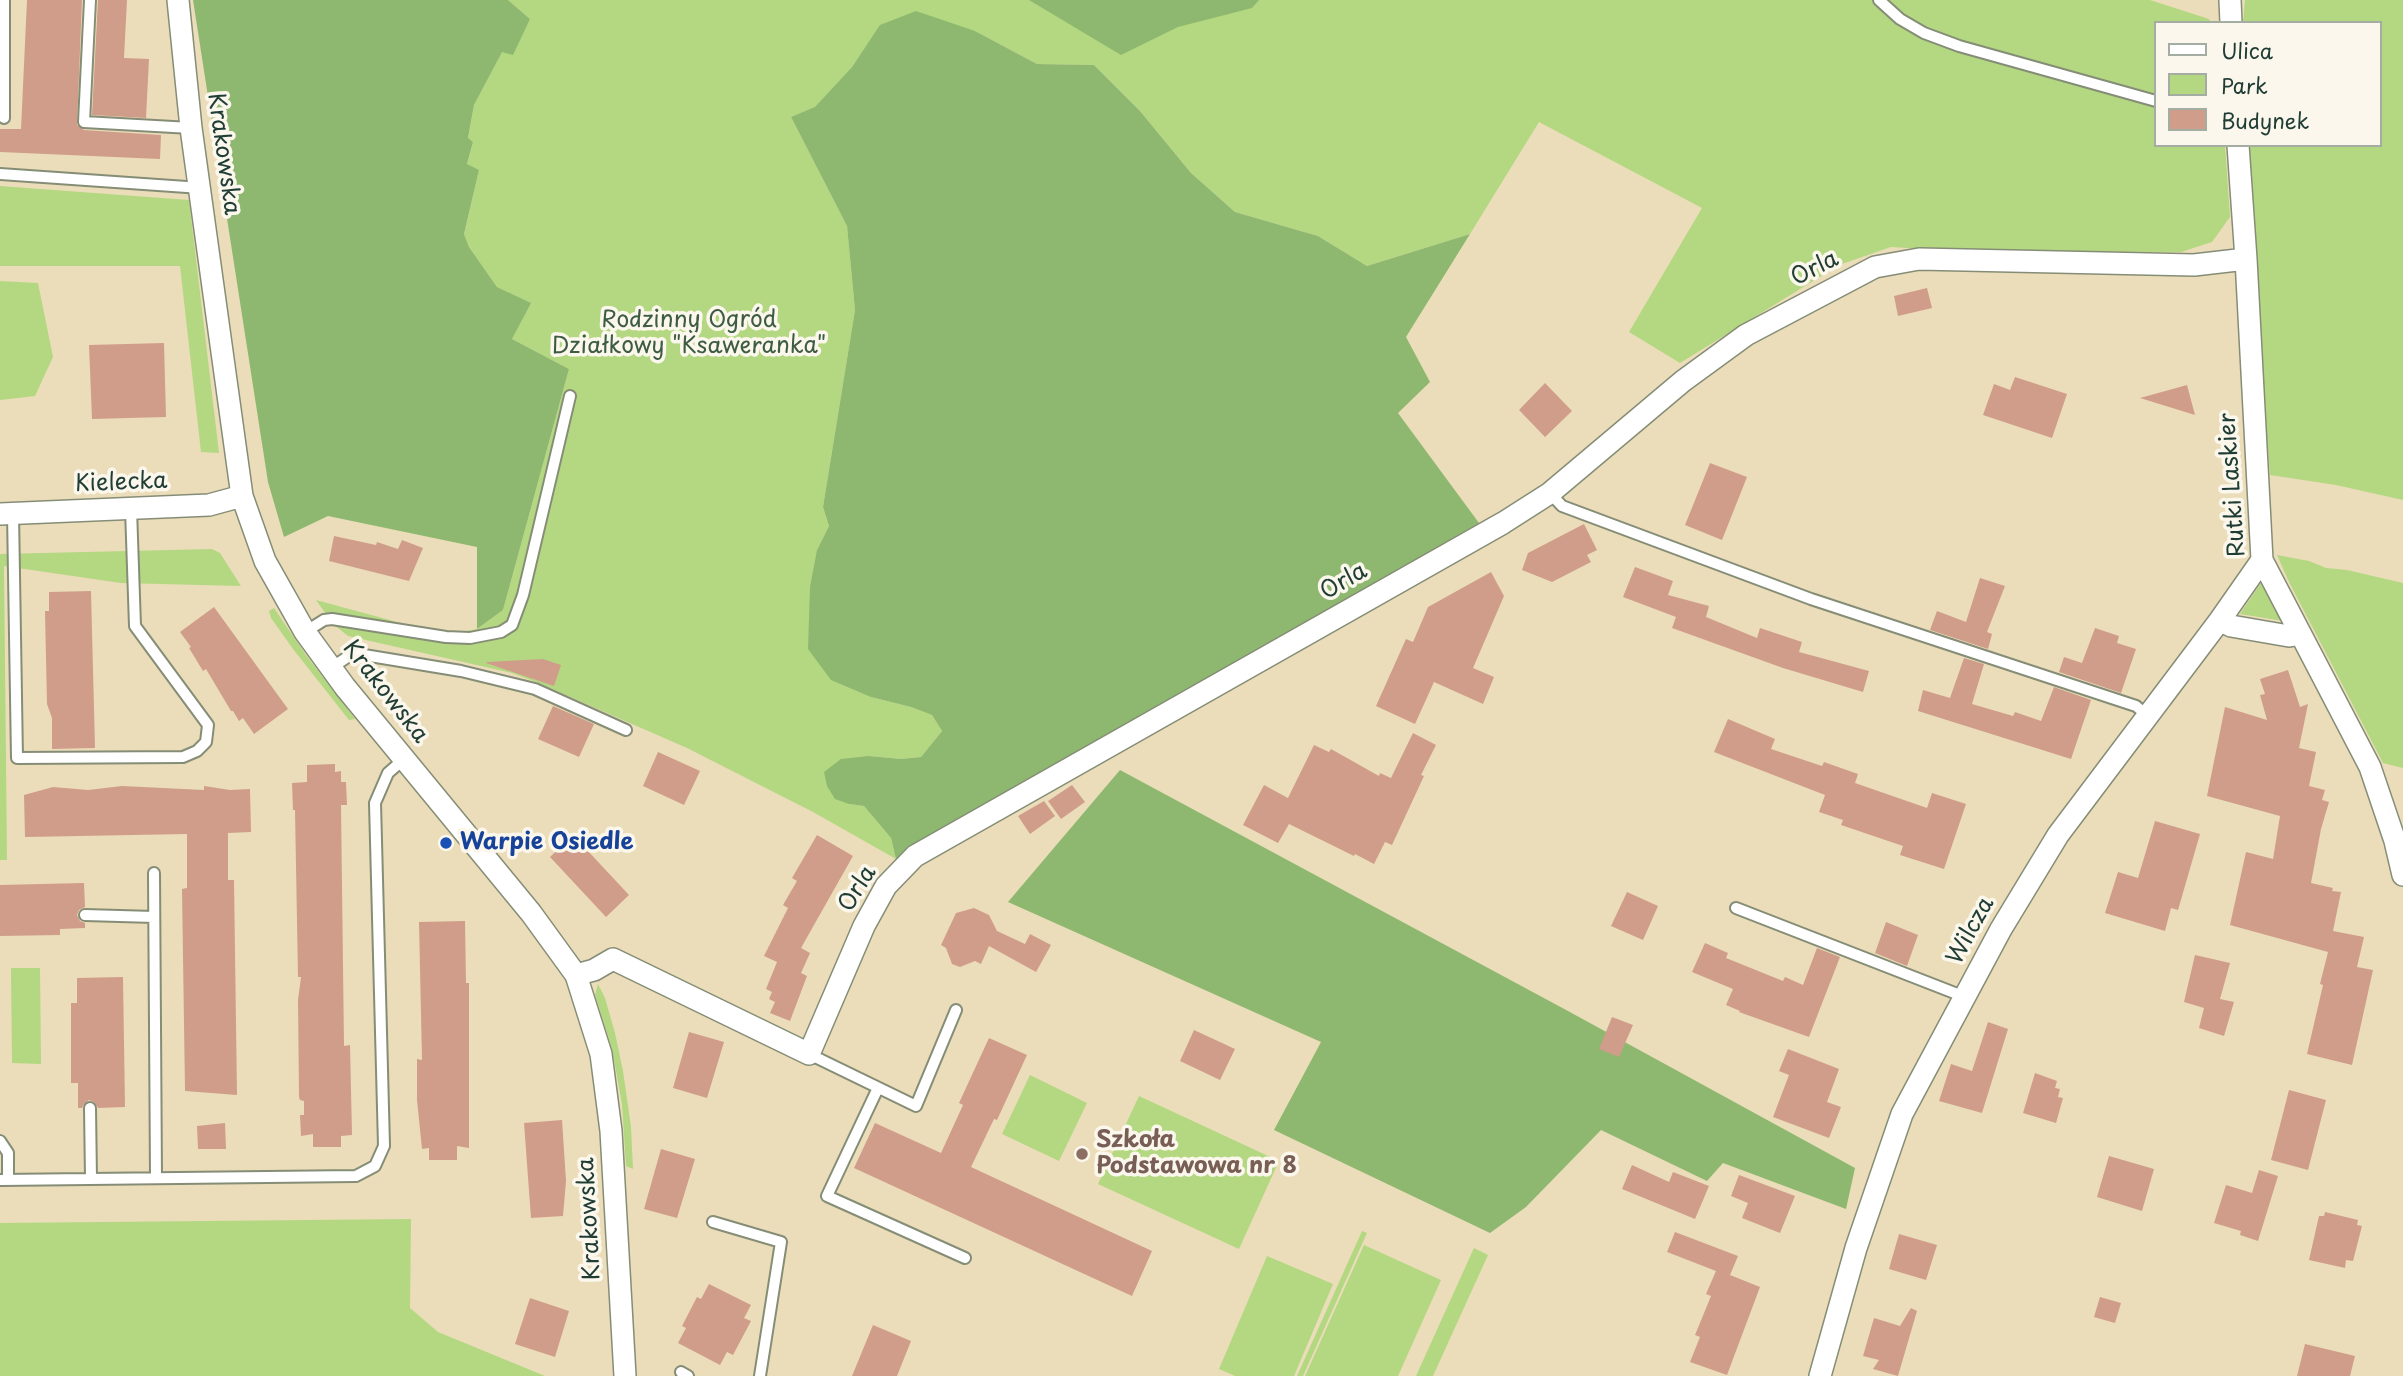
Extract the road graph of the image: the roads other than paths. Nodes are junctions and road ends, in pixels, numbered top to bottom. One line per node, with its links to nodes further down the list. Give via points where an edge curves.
1 (5, 0): 8 (lane)
2 (90, 0): 9 (lane, via 84,122)
3 (178, 0): 9 (street, Krakowska)
4 (1878, 0): 7 (lane, via 1924,33 1959,46)
5 (2230, 0): 6 (street)
6 (2231, 21)
7 (2154, 100)
8 (4, 118)
9 (191, 128): 12 (street, Krakowska)
10 (2238, 147): 13 (street, Rutki Laskier)
11 (0, 174): 12 (lane)
12 (201, 188): 16 (street, Krakowska)
13 (2246, 259): 15 (street, Orla, via 2194,265 1919,259 1875,267 1746,335 1683,381); 19 (street, Rutki Laskier)
14 (570, 396): 21 (lane, via 512,625 470,638 332,619)
15 (1550, 493): 24 (lane, via 1562,506 1811,599 2136,706); 35 (street, Orla, via 915,856 886,886 864,926)
16 (242, 496): 17 (street, Kielecka, via 209,505); 21 (street, Krakowska, via 265,561)
17 (131, 509): 18 (street, Kielecka); 18 (lane, via 135,626 208,725 206,742 183,757 16,758)
18 (7, 513)
19 (2262, 560): 20 (street, Wilcza); 22 (street, Rutki Laskier)
20 (2220, 620): 22 (street, via 2288,636); 24 (street, Wilcza)
21 (305, 632): 23 (street, Krakowska)
22 (2300, 634): 28 (street, Rutki Laskier, via 2370,766)
23 (331, 668): 25 (lane, via 358,654 461,671 535,689); 26 (street, Krakowska)
24 (2148, 716): 33 (street, Wilcza, via 2058,835)
25 (626, 730)
26 (404, 759): 32 (street, Krakowska); 40 (lane, via 388,773 375,803 384,1146 375,1166 356,1176)
27 (154, 873): 31 (lane)
28 (2403, 875)
29 (1736, 908): 33 (lane)
30 (85, 915): 31 (lane)
31 (154, 917): 40 (lane)
32 (576, 975): 35 (street, via 613,959); 44 (street, Krakowska, via 601,1054 611,1131)
33 (1965, 997): 46 (street, Wilcza, via 1902,1114 1856,1248)
34 (956, 1010): 36 (lane, via 916,1106)
35 (809, 1054): 36 (lane)
36 (878, 1088): 43 (lane, via 827,1196)
37 (90, 1108): 39 (lane)
38 (0, 1141): 41 (lane, via 8,1153)
39 (91, 1178): 40 (lane); 41 (lane)
40 (156, 1178)
41 (4, 1180)
42 (713, 1222): 45 (lane, via 781,1241)
43 (965, 1258)
44 (625, 1376)
45 (760, 1376)
46 (1820, 1376)

